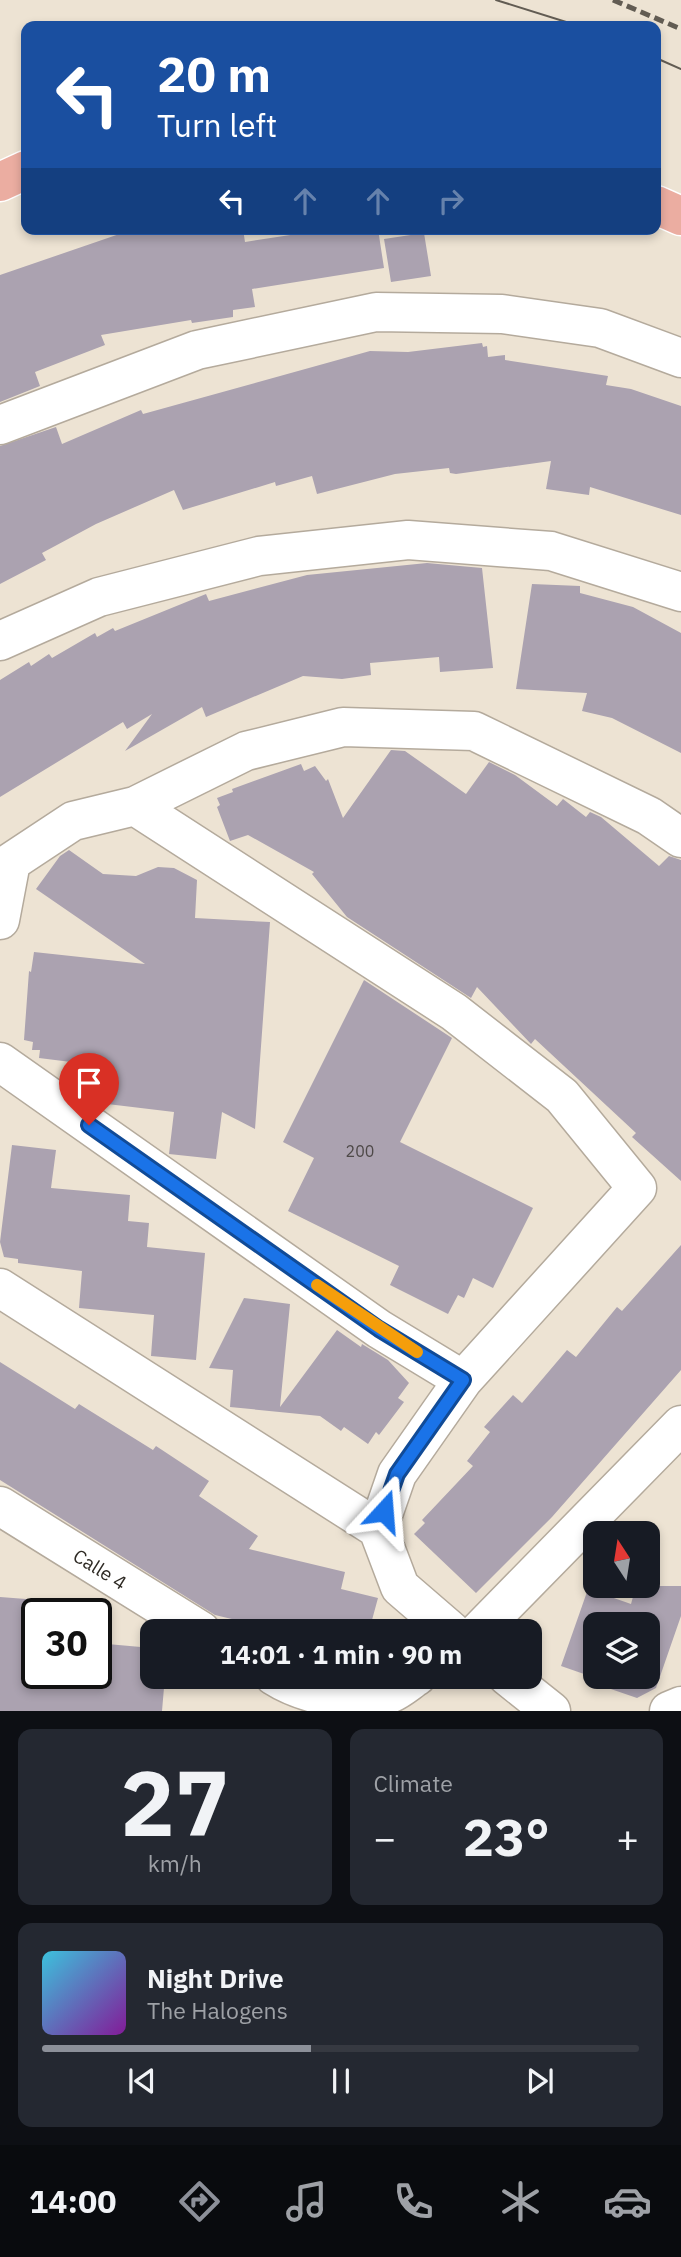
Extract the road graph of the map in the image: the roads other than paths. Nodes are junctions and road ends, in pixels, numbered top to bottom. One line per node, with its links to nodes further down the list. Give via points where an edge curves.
1 (21, 172): 2 (main road)
2 (0, 182)
3 (661, 207): 4 (main road)
4 (681, 216)
5 (681, 358): 6 (street, via 600,328 502,313 376,312 197,350)
6 (0, 425)
7 (681, 592): 8 (street, via 551,551 408,540 259,556 99,597)
8 (0, 641)
9 (135, 806): 10 (street, via 246,751 343,727 474,731 649,816); 11 (street, via 73,821 11,862); 14 (street, via 454,1012 562,1096 637,1188)
10 (681, 838)
11 (0, 920)
12 (0, 1062): 14 (street, via 379,1329)
13 (0, 1288): 17 (street)
14 (463, 1380): 17 (street, via 397,1474)
15 (681, 1424): 20 (street)
16 (0, 1506): 18 (street, Calle 4)
17 (378, 1529): 19 (street, via 400,1587)
18 (182, 1619)
19 (437, 1619)
20 (491, 1619)
21 (295, 1689): 22 (street, via 342,1699 389,1694)
22 (396, 1689)
23 (523, 1689): 25 (street)
24 (681, 1706): 26 (street)
25 (551, 1711)
26 (669, 1711)

